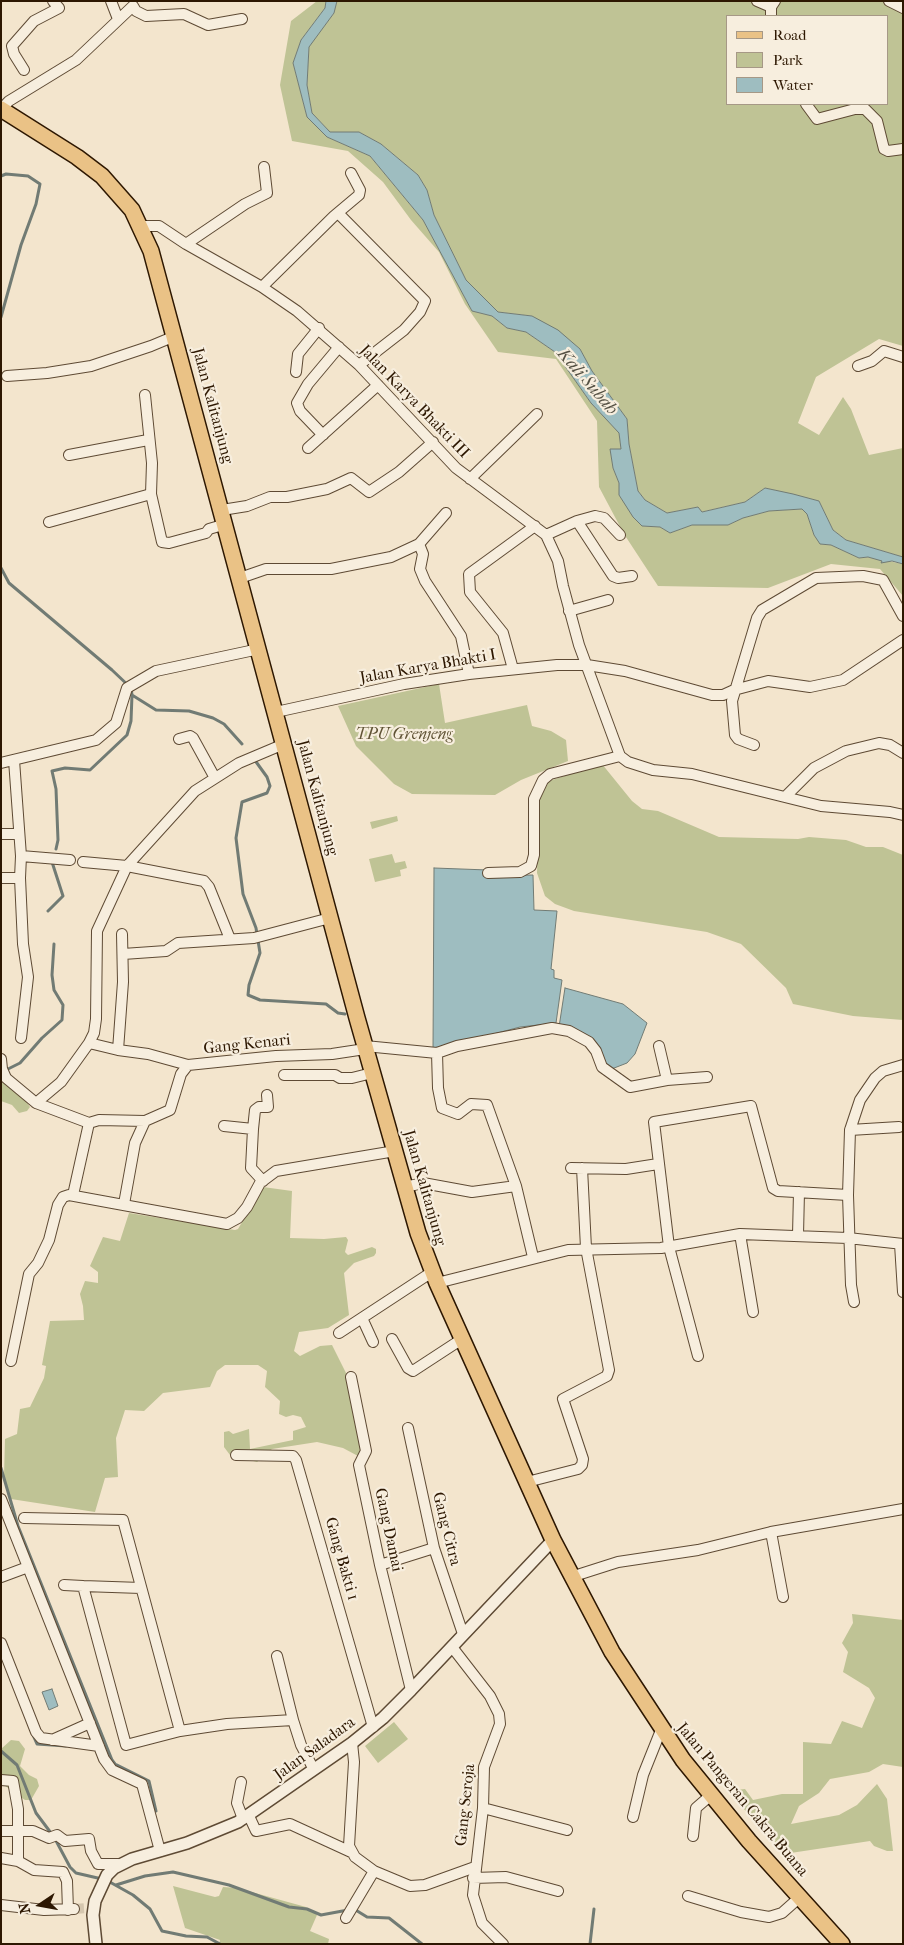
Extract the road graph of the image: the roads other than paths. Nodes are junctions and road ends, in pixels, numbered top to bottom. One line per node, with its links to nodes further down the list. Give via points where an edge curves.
1 (53, 1): 10 (street, via 59,8 34,22 12,46)
2 (112, 1): 8 (street)
3 (757, 1): 6 (street)
4 (889, 1): 7 (street)
5 (135, 4): 8 (street); 9 (street, via 136,11 146,16 184,14 208,25)
6 (772, 8)
7 (903, 8)
8 (118, 19): 12 (street, via 76,60)
9 (242, 19)
10 (24, 70)
11 (807, 105): 13 (street, via 817,119 856,109 865,110 877,121 884,149)
12 (1, 109): 17 (main road, Jalan Kalitanjung, via 77,156 102,176 123,198)
13 (903, 148)
14 (264, 167): 18 (street, via 267,192)
15 (351, 173): 16 (street, via 361,193)
16 (338, 213): 19 (street); 24 (street, via 425,301 404,330)
17 (141, 226): 18 (street, Jalan Karya Bhakti III, via 159,226); 21 (main road, Jalan Kalitanjung)
18 (186, 244): 19 (street, Jalan Karya Bhakti III)
19 (262, 287): 20 (street, Jalan Karya Bhakti III)
20 (319, 328): 22 (street, Jalan Karya Bhakti III); 26 (street, via 298,354)
21 (175, 336): 27 (street, via 91,366); 39 (main road, Jalan Kalitanjung)
22 (339, 346): 24 (street, Jalan Karya Bhakti III); 31 (street, via 297,403 300,411)
23 (903, 357): 25 (street, via 884,352)
24 (359, 366): 28 (street, Jalan Karya Bhakti III)
25 (858, 366)
26 (296, 372)
27 (7, 376)
28 (378, 385): 31 (street); 33 (street, Jalan Karya Bhakti III)
29 (144, 395): 32 (street)
30 (537, 414): 36 (street)
31 (323, 435): 34 (street)
32 (148, 440): 35 (street); 37 (street, via 152,463)
33 (433, 442): 36 (street, Jalan Karya Bhakti III); 39 (street, via 399,472 369,492 351,478 327,489 282,498 270,497)
34 (308, 448)
35 (69, 455)
36 (470, 479): 42 (street, Jalan Karya Bhakti III)
37 (151, 494): 39 (street, via 163,544 206,533); 41 (street)
38 (446, 513): 45 (street)
39 (224, 517): 47 (main road, Jalan Kalitanjung)
40 (577, 521): 43 (street); 44 (street, via 599,516); 46 (street, via 613,576)
41 (50, 522)
42 (535, 526): 43 (street, Jalan Karya Bhakti III); 54 (street, via 469,574 468,580 470,592 503,633)
43 (546, 535): 49 (street, Jalan Karya Bhakti III, via 558,561)
44 (620, 535)
45 (419, 544): 47 (street, via 391,557 356,566 266,569); 55 (street, via 423,554 420,569 461,636)
46 (632, 576)
47 (240, 578): 52 (main road, Jalan Kalitanjung)
48 (608, 600): 49 (street)
49 (569, 611): 53 (street, Jalan Karya Bhakti III)
50 (903, 616): 56 (street, via 883,580 840,575 809,580 762,610)
51 (903, 640): 56 (street, Jalan Karya Bhakti I, via 843,680 810,687 768,681)
52 (259, 649): 57 (main road, Jalan Kalitanjung); 63 (street, via 156,672 131,685 116,723 96,740)
53 (587, 665): 54 (street, Jalan Karya Bhakti I); 56 (street, Jalan Karya Bhakti I, via 652,677 712,695); 62 (street, Jalan Karya Bhakti III)
54 (513, 669): 55 (street, Jalan Karya Bhakti I)
55 (469, 674): 57 (street, Jalan Karya Bhakti I, via 404,684)
56 (734, 690): 60 (street, via 735,735)
57 (276, 712): 59 (main road, Jalan Kalitanjung)
58 (179, 739): 65 (street, via 194,738)
59 (284, 744): 65 (street, via 239,763); 77 (main road, Jalan Kalitanjung)
60 (754, 745)
61 (903, 753): 66 (street, via 879,743 846,751 814,768)
62 (620, 756): 66 (street, via 653,770 692,774); 74 (street, via 550,774 543,780 534,799 534,855 531,866 520,872)
63 (14, 760): 64 (street); 69 (street)
64 (1, 763)
65 (215, 778): 73 (street, via 195,792)
66 (785, 797): 67 (street, via 821,806)
67 (903, 815)
68 (1, 834): 69 (street)
69 (19, 834): 70 (street)
70 (21, 856): 71 (street); 76 (street)
71 (70, 860)
72 (83, 862): 73 (street)
73 (126, 866): 79 (street, via 206,882); 82 (street, via 97,931 96,1020)
74 (488, 873)
75 (1, 878): 76 (street)
76 (20, 878): 81 (street, via 28,977)
77 (330, 918): 79 (street, via 257,937); 84 (main road, Jalan Kalitanjung)
78 (122, 934): 80 (street)
79 (230, 940): 80 (street, via 178,943 166,951)
80 (123, 954): 85 (street)
81 (21, 1038)
82 (89, 1044): 85 (street); 96 (street, via 61,1082)
83 (658, 1046): 94 (street)
84 (365, 1047): 86 (street, Gang Kenari); 88 (street, Gang Kenari, via 332,1054); 91 (main road, Jalan Kalitanjung)
85 (118, 1050): 88 (street)
86 (438, 1053): 94 (street, via 456,1046 552,1028 569,1031 589,1042 602,1067 630,1087); 108 (street, via 438,1088 442,1108 458,1114 470,1104 487,1105)
87 (1, 1058): 90 (street)
88 (188, 1065): 97 (street, Gang Kenari, via 181,1074 170,1110)
89 (903, 1066): 102 (street, via 883,1071 875,1078 860,1100)
90 (4, 1073): 96 (street)
91 (372, 1073): 92 (street, via 352,1078); 103 (main road, Jalan Kalitanjung)
92 (284, 1075)
93 (707, 1077): 94 (street)
94 (667, 1080)
95 (266, 1095): 101 (street, via 268,1107 255,1110)
96 (36, 1103): 98 (street)
97 (144, 1122): 98 (street, Gang Kenari, via 99,1120); 113 (street, via 135,1143)
98 (89, 1123): 111 (street)
99 (224, 1126): 101 (street)
100 (899, 1127): 102 (street)
101 (253, 1129): 107 (street, via 251,1168)
102 (850, 1130): 112 (street)
103 (395, 1151): 107 (street, via 276,1171); 109 (main road, Jalan Kalitanjung)
104 (658, 1164): 106 (street, via 626,1169); 110 (street, via 654,1122 712,1114 746,1105 752,1110 773,1188); 118 (street)
105 (571, 1168): 106 (street)
106 (582, 1168): 119 (street)
107 (263, 1181): 113 (street, via 247,1207 234,1222 227,1224)
108 (516, 1186): 109 (street, via 472,1192 423,1183); 120 (street)
109 (405, 1187): 121 (main road, Jalan Kalitanjung)
110 (799, 1192): 112 (street); 115 (street)
111 (73, 1195): 113 (street); 131 (street, via 63,1197 58,1205 49,1240 29,1274)
112 (848, 1195): 116 (street)
113 (124, 1204)
114 (740, 1234): 115 (street); 118 (street); 124 (street)
115 (798, 1235): 116 (street)
116 (848, 1238): 117 (street); 123 (street)
117 (902, 1244): 122 (street)
118 (669, 1247): 119 (street); 130 (street)
119 (586, 1248): 120 (street); 135 (street, via 609,1370 607,1376 563,1399 582,1466)
120 (533, 1257): 121 (street)
121 (434, 1278): 125 (street); 127 (main road, Jalan Kalitanjung)
122 (903, 1292)
123 (854, 1302)
124 (753, 1312)
125 (362, 1318): 126 (street); 129 (street)
126 (339, 1333)
127 (462, 1338): 128 (street, via 413,1371 408,1368); 135 (main road, Jalan Kalitanjung)
128 (392, 1339)
129 (373, 1342)
130 (698, 1356)
131 (11, 1361)
132 (351, 1377): 142 (street, Gang Damai, via 366,1452 359,1465)
133 (408, 1428): 141 (street, Gang Citra)
134 (236, 1455): 157 (street, Gang Bakti 1, via 293,1456 296,1460)
135 (536, 1479): 140 (main road, Jalan Kalitanjung)
136 (1, 1499): 143 (street)
137 (903, 1509): 139 (street)
138 (24, 1518): 148 (street, via 123,1520)
139 (771, 1532): 144 (street, via 698,1550 598,1567); 149 (street)
140 (553, 1540): 144 (main road, Jalan Pangeran Cakra Buana); 150 (street, Jalan Saladara)
141 (434, 1548): 142 (street); 150 (street, Gang Citra)
142 (380, 1565): 154 (street, Gang Damai)
143 (28, 1567): 145 (street); 156 (street)
144 (578, 1574): 158 (main road, Jalan Pangeran Cakra Buana, via 612,1652)
145 (1, 1577)
146 (64, 1585): 147 (street)
147 (83, 1586): 148 (street); 159 (street, via 126,1745)
148 (141, 1588): 159 (street)
149 (783, 1598)
150 (463, 1634): 152 (street, Jalan Saladara)
151 (1, 1643): 160 (street, via 36,1732 41,1738)
152 (452, 1647): 154 (street, Jalan Saladara); 167 (street, Gang Seroja, via 490,1696 499,1714 498,1732 484,1767)
153 (277, 1656): 155 (street)
154 (411, 1690): 157 (street, Jalan Saladara)
155 (293, 1720): 159 (street); 163 (street, via 301,1746)
156 (90, 1723): 160 (street); 162 (street)
157 (373, 1727): 161 (street, Jalan Saladara)
158 (661, 1730): 166 (main road, Jalan Pangeran Cakra Buana); 168 (street, via 643,1774)
159 (180, 1731)
160 (51, 1740): 162 (street)
161 (352, 1743): 163 (street, Jalan Saladara); 175 (street)
162 (98, 1746): 174 (street, via 112,1770 142,1784)
163 (313, 1768): 169 (street, Jalan Saladara)
164 (1, 1780): 172 (street, via 13,1781)
165 (241, 1782): 169 (street, via 236,1802)
166 (711, 1795): 173 (street, via 696,1808); 183 (main road, Jalan Pangeran Cakra Buana)
167 (483, 1808): 170 (street); 180 (street, Gang Seroja)
168 (633, 1817)
169 (246, 1818): 174 (street, Jalan Saladara, via 225,1829); 175 (street, via 256,1831 290,1824)
170 (567, 1830)
171 (1, 1831): 172 (street)
172 (18, 1831): 177 (street); 178 (street, via 33,1831 65,1841 89,1840 98,1864)
173 (693, 1836)
174 (160, 1851): 178 (street, Jalan Saladara)
175 (351, 1852): 179 (street)
176 (1, 1858): 177 (street)
177 (18, 1861): 184 (street, via 34,1870 63,1872 71,1910)
178 (116, 1866): 186 (street, via 90,1908)
179 (374, 1871): 180 (street, via 410,1886); 185 (street)
180 (474, 1873): 181 (street, via 506,1877); 187 (street, Gang Seroja, via 473,1895 479,1916 491,1934)
181 (558, 1891)
182 (688, 1896): 183 (street, via 770,1917 782,1913)
183 (800, 1898): 188 (main road, Jalan Pangeran Cakra Buana)
184 (1, 1906)
185 (349, 1913)
186 (96, 1944)
187 (503, 1944)
188 (842, 1944)

